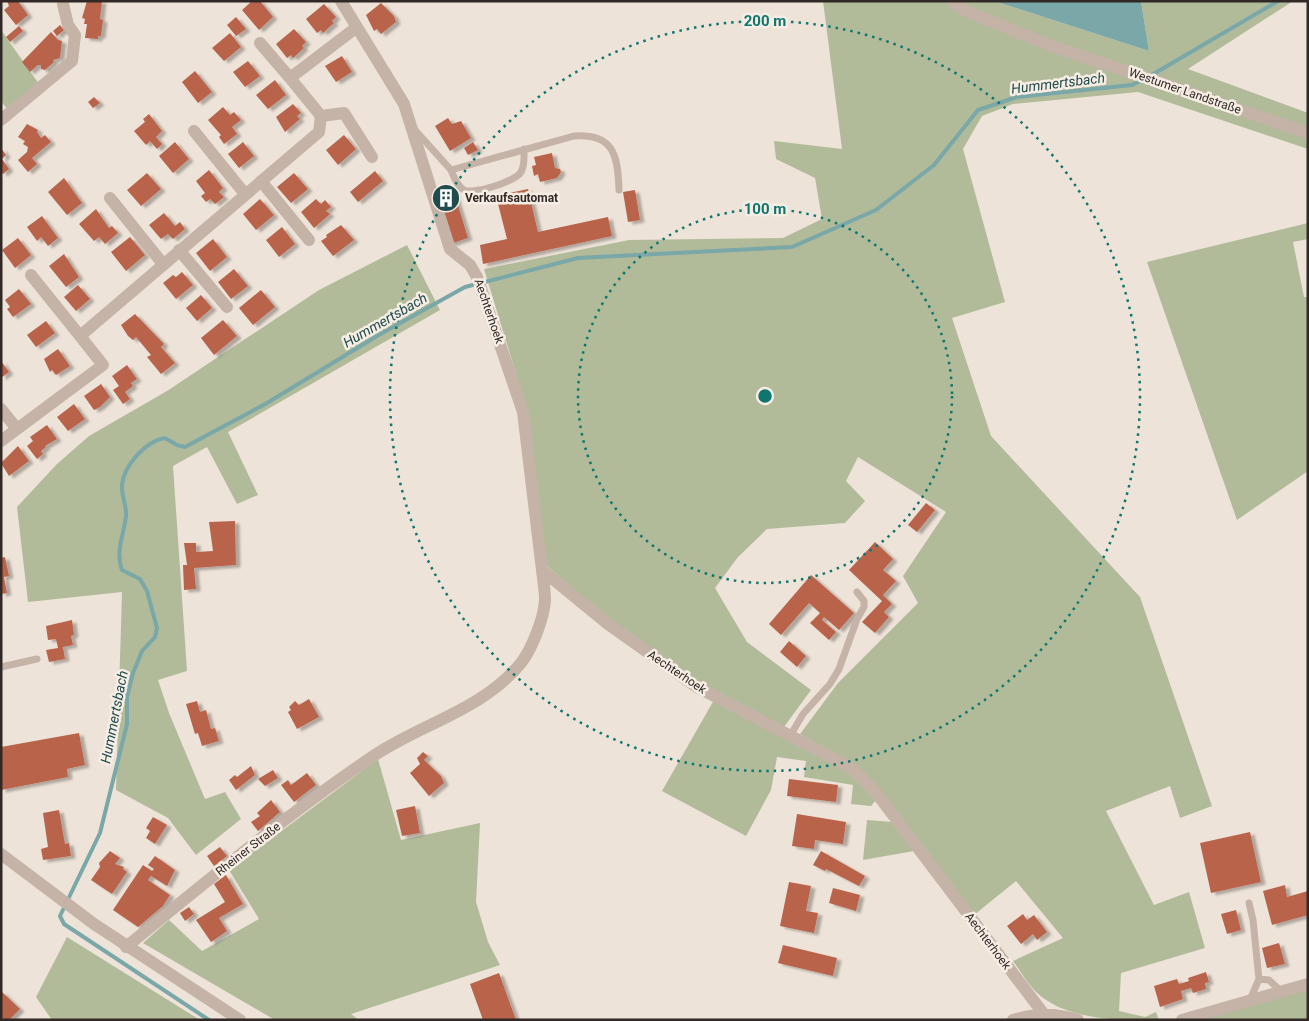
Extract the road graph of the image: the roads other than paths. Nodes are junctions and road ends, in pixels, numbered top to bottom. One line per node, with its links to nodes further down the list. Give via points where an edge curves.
1 (341, 1): 4 (street)
2 (953, 1): 11 (street, Westumer Landstraße, via 964,10 1049,45)
3 (62, 4): 8 (street, via 68,25 75,35 72,61)
4 (357, 26): 6 (street); 9 (street, via 404,104)
5 (260, 43): 6 (street)
6 (290, 78): 7 (street)
7 (321, 116): 13 (street, via 344,114); 17 (street, via 319,132)
8 (1, 120)
9 (411, 126): 14 (lane); 15 (street)
10 (194, 131): 19 (street)
11 (1308, 133)
12 (524, 149): 16 (lane); 16 (lane, via 521,173 512,180 472,192 458,185); 18 (lane, via 574,136 600,138 611,146)
13 (372, 157)
14 (440, 158): 15 (lane); 16 (lane)
15 (422, 164): 30 (street, Aechterhoek, via 450,249 470,265 483,290 523,412)
16 (451, 170)
17 (261, 181): 19 (street); 21 (street)
18 (620, 190)
19 (245, 194): 22 (street)
20 (110, 198): 23 (street)
21 (309, 240)
22 (179, 250): 23 (street); 25 (street)
23 (163, 264): 26 (street)
24 (32, 275): 26 (street)
25 (227, 307)
26 (80, 336): 28 (street, via 103,365)
27 (1, 408): 28 (street)
28 (18, 429): 29 (street)
29 (1, 441)
30 (542, 570): 34 (street, Aechterhoek, via 608,624 697,687); 37 (street, Rheiner Straße, via 545,601 533,644 522,662 504,680 482,698 373,756 241,854)
31 (857, 592): 34 (lane, via 864,601 864,607 839,668)
32 (38, 659): 33 (lane)
33 (1, 667)
34 (790, 736): 42 (street, Aechterhoek, via 850,767 874,790)
35 (1, 854): 37 (street)
36 (1249, 903): 38 (lane)
37 (126, 946): 43 (street)
38 (1259, 979): 40 (lane, via 1269,980); 41 (lane)
39 (1308, 984): 40 (street)
40 (1281, 991): 41 (street)
41 (1250, 1000): 46 (street)
42 (1043, 1013): 44 (street); 45 (street)
43 (240, 1020)
44 (1013, 1020)
45 (1078, 1020)
46 (1182, 1020)

